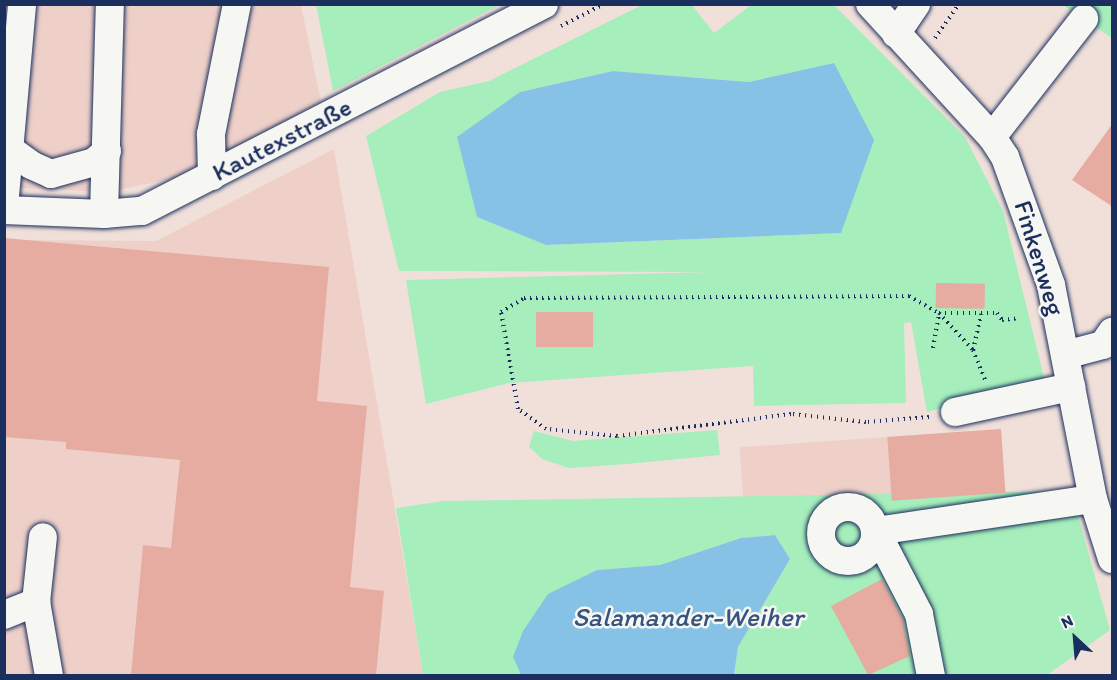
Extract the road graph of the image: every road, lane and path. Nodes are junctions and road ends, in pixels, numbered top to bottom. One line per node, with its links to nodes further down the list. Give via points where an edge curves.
1 (21, 4): 12 (street)
2 (110, 4): 13 (street)
3 (237, 4): 14 (street, via 211,134)
4 (544, 4): 14 (street, Kautexstraße)
5 (870, 4): 9 (street, Finkenweg)
6 (916, 4): 9 (street)
7 (959, 4): 10 (path)
8 (1084, 19): 11 (street)
9 (896, 34): 10 (street, Finkenweg)
10 (919, 60): 11 (street, Finkenweg)
11 (992, 137): 23 (street, Finkenweg, via 1005,157 1034,231 1052,285)
12 (8, 148): 13 (street, via 30,165 51,174 94,162); 15 (street)
13 (107, 151): 16 (street)
14 (212, 176): 16 (street, Kautexstraße, via 142,211)
15 (5, 199): 16 (street, Kautexstraße)
16 (105, 201)
17 (939, 313): 18 (path); 21 (path); 22 (path); 26 (path, via 909,296 524,298 501,312 518,409 546,429 617,436 791,414 866,422 916,420)
18 (981, 314): 19 (path, via 997,313 1002,320); 22 (path)
19 (1020, 318)
20 (1113, 332): 23 (street, via 1103,345)
21 (933, 348)
22 (973, 350): 25 (path)
23 (1065, 355): 24 (street, Finkenweg)
24 (1071, 387): 25 (street); 27 (street, Finkenweg)
25 (995, 405): 26 (street)
26 (955, 412)
27 (1093, 499): 29 (street, Finkenweg); 33 (street, via 876,531 919,614)
28 (43, 537): 30 (street)
29 (1113, 559)
30 (36, 602): 31 (street); 32 (street)
31 (4, 615)
32 (49, 675)
33 (931, 675)

